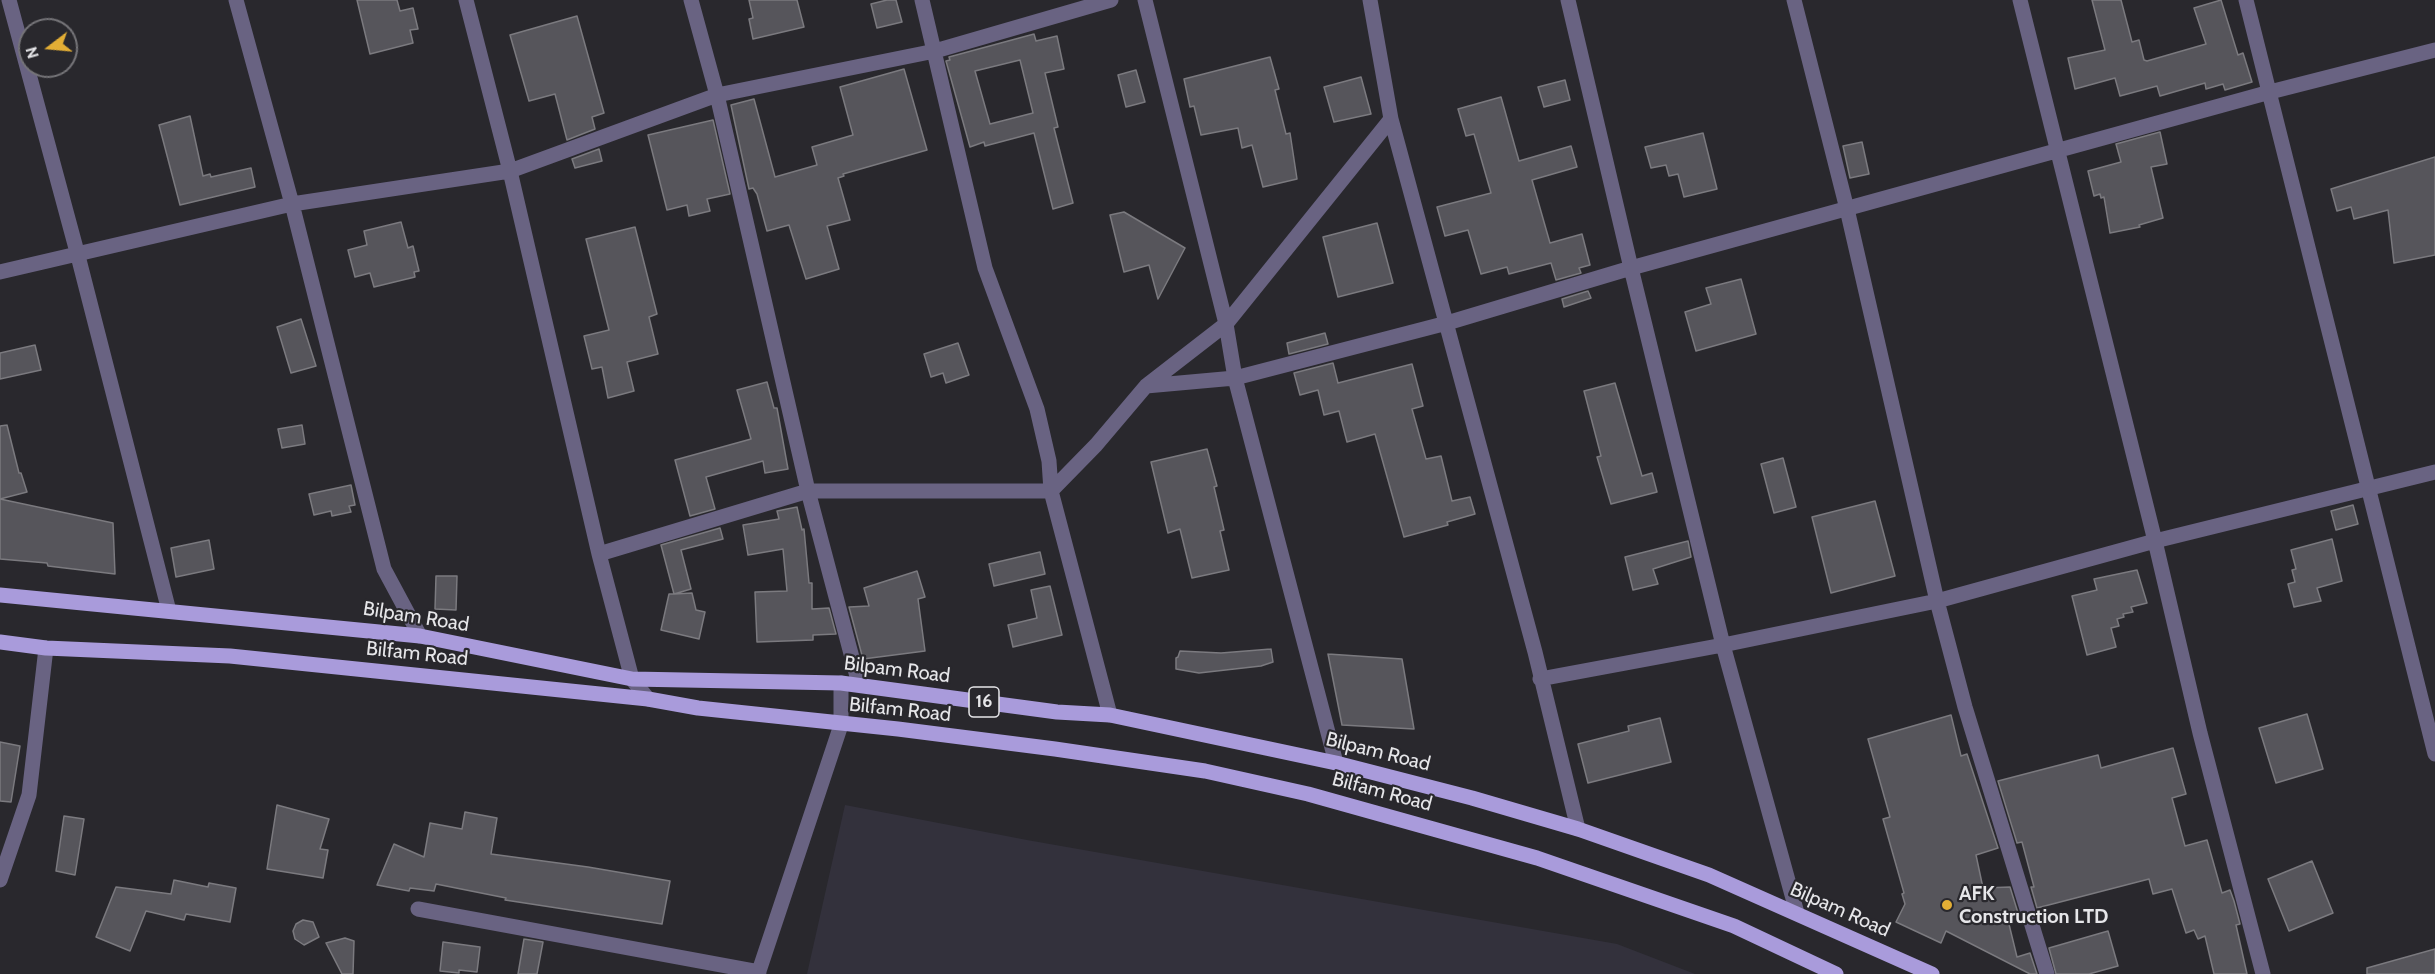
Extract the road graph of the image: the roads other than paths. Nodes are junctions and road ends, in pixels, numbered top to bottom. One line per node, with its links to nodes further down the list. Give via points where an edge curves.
1 (9, 0): 22 (street)
2 (236, 0): 20 (street)
3 (466, 0): 19 (street)
4 (691, 0): 16 (street)
5 (922, 0): 14 (street)
6 (1111, 0): 14 (street)
7 (1145, 0): 26 (street)
8 (1370, 0): 17 (street)
9 (1569, 0): 23 (street)
10 (1794, 0): 21 (street)
11 (2020, 0): 18 (street)
12 (2246, 0): 15 (street)
13 (2435, 50): 15 (street)
14 (935, 51): 16 (street); 32 (street, via 985,268 1037,409)
15 (2270, 92): 18 (street); 30 (street)
16 (717, 96): 19 (street); 31 (street)
17 (1391, 119): 25 (street); 26 (street)
18 (2057, 151): 21 (street); 33 (street)
19 (510, 171): 20 (street); 34 (street)
20 (292, 204): 22 (street); 38 (street, via 384,569)
21 (1847, 209): 23 (street); 36 (street)
22 (77, 252): 24 (street); 37 (street)
23 (1631, 268): 25 (street); 40 (street)
24 (0, 272)
25 (1447, 323): 27 (street); 43 (street)
26 (1226, 324): 27 (street); 28 (street)
27 (1235, 378): 28 (street); 50 (street)
28 (1146, 386): 32 (street)
29 (2435, 472): 30 (street)
30 (2367, 489): 33 (street); 49 (street)
31 (808, 491): 32 (street); 34 (street); 45 (street)
32 (1052, 491): 47 (street)
33 (2155, 541): 36 (street); 59 (street, via 2200,734)
34 (599, 554): 42 (street)
35 (0, 595): 37 (main road, Bilpam Road / 16)
36 (1937, 601): 40 (street); 58 (street, via 1965,707)
37 (169, 611): 38 (main road, Bilpam Road / 16)
38 (420, 636): 42 (main road, Bilpam Road / 16)
39 (0, 642): 41 (main road, Bilfam Road / 16)
40 (1723, 645): 43 (street); 54 (street)
41 (46, 648): 46 (main road, Bilfam Road / 16, via 230,656); 52 (street, via 29,795)
42 (632, 679): 44 (main road, Bilpam Road / 16); 46 (street)
43 (1540, 679): 51 (street)
44 (842, 683): 45 (main road, Bilpam Road / 16); 48 (street)
45 (859, 684): 47 (main road, Bilpam Road / 16, via 1057,712)
46 (648, 699): 48 (main road, Bilfam Road / 16)
47 (1110, 715): 50 (main road, Bilpam Road / 16)
48 (841, 725): 55 (street); 56 (main road, Bilfam Road / 16, via 898,729 1205,771 1308,794 1537,858 1734,926)
49 (2435, 754)
50 (1336, 763): 51 (main road, Bilpam Road / 16)
51 (1578, 829): 54 (main road, Bilpam Road / 16, via 1709,875)
52 (0, 880)
53 (418, 909): 55 (street)
54 (1797, 913): 57 (main road, Bilpam Road / 16)
55 (758, 973)
56 (1836, 974)
57 (1932, 974)
58 (2047, 974)
59 (2263, 974)

